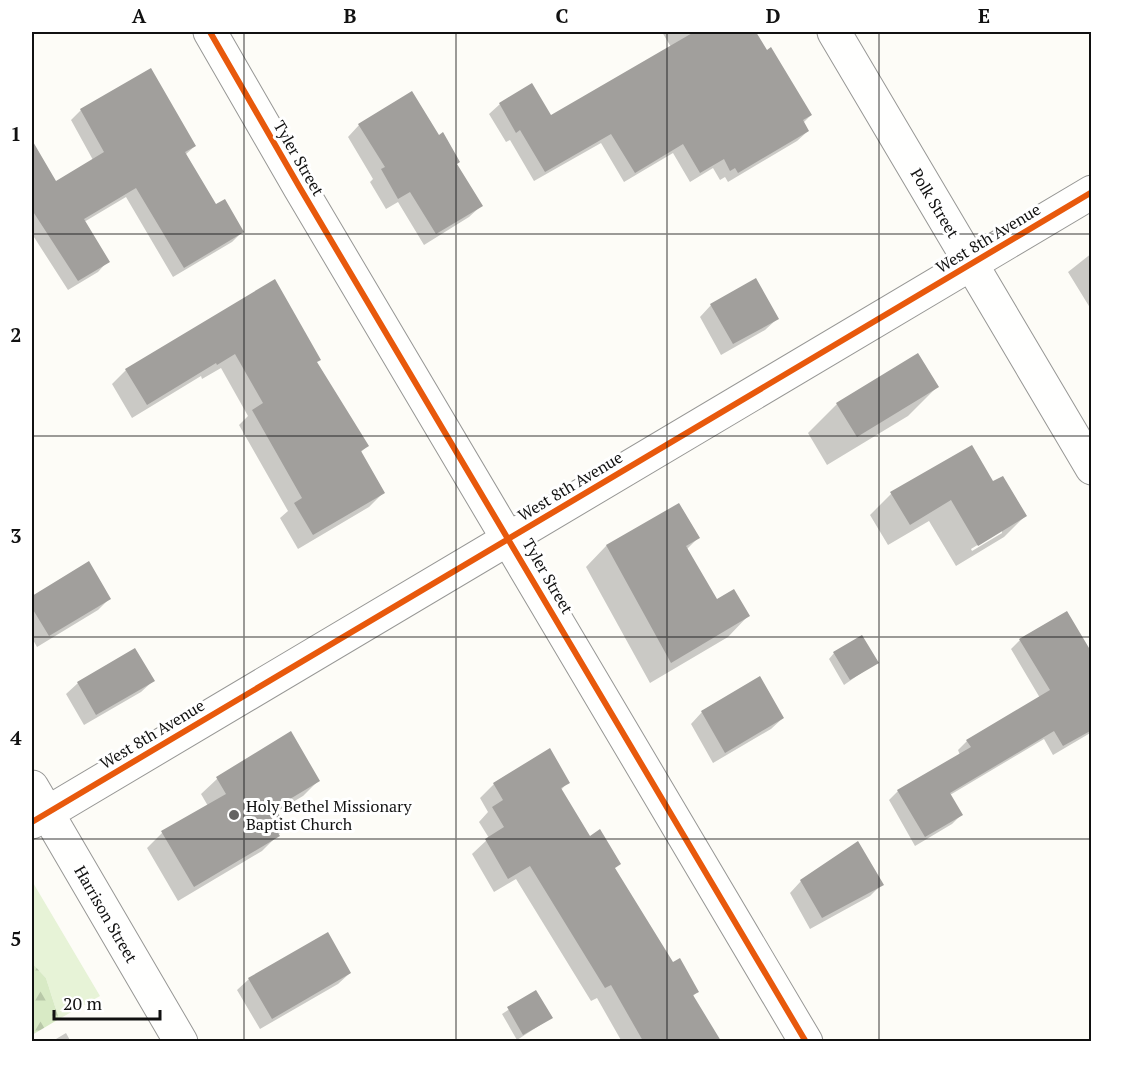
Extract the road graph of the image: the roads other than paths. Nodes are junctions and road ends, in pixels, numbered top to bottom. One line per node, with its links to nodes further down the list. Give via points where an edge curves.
1 (210, 32): 6 (street, Tyler Street)
2 (834, 32): 4 (street, Polk Street)
3 (1092, 192): 4 (street, West 8th Avenue)
4 (971, 264): 5 (street, Polk Street); 6 (street, West 8th Avenue)
5 (1092, 468)
6 (509, 537): 7 (street, West 8th Avenue); 9 (street, Tyler Street)
7 (36, 807): 8 (street, Harrison Street)
8 (181, 1041)
9 (806, 1041)

